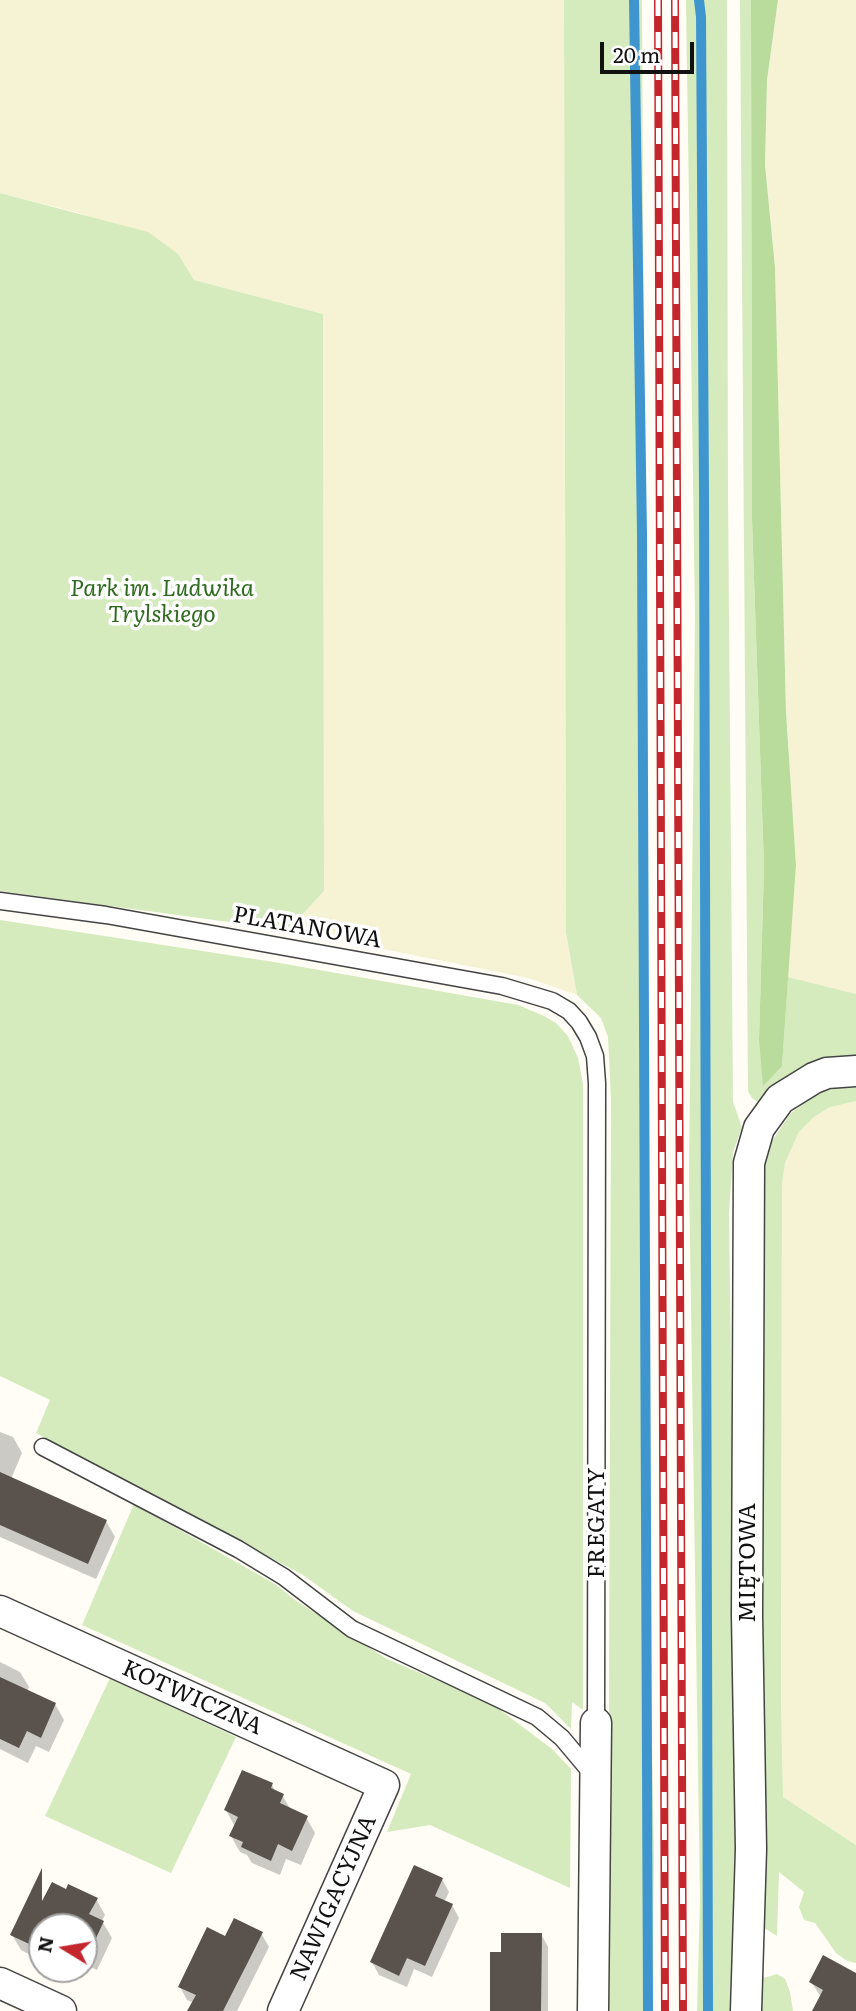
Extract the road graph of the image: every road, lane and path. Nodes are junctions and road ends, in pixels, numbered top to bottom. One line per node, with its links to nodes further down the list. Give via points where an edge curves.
1 (0, 901): 2 (lane, PLATANOWA, via 106,915 502,986 552,1000 569,1011)
2 (588, 1037): 6 (lane, FREGATY, via 597,1083)
3 (856, 1071): 13 (street, MIĘTOWA, via 827,1073 780,1099 755,1138 748,1177 751,1849)
4 (43, 1447): 7 (lane, via 238,1549 284,1577 352,1629 537,1717 562,1738)
5 (0, 1611): 8 (street, KOTWICZNA)
6 (596, 1723): 7 (street, FREGATY)
7 (595, 1778): 12 (street, FREGATY)
8 (384, 1785): 11 (street, NAWIGACYJNA)
9 (0, 1983): 10 (street)
10 (61, 2011)
11 (283, 2011)
12 (593, 2011)
13 (746, 2011)

